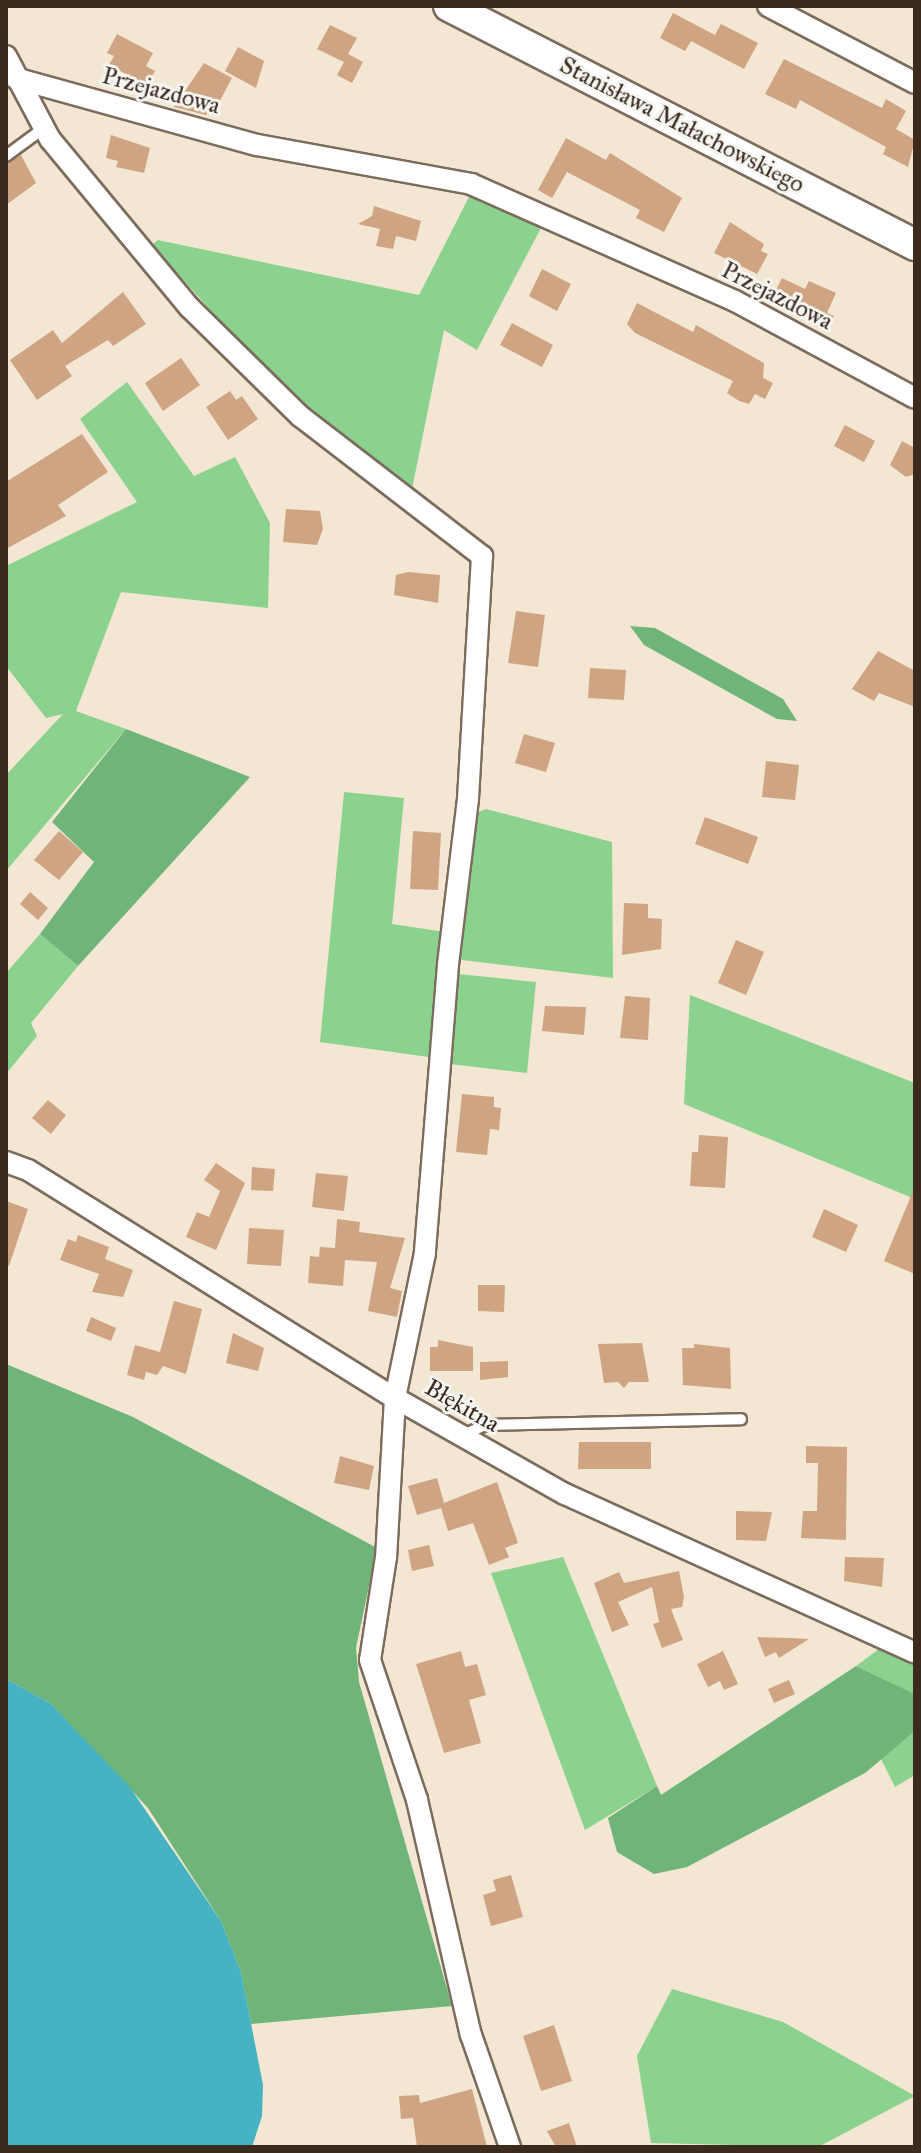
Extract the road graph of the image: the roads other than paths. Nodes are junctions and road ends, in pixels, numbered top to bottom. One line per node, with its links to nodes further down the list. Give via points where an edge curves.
1 (449, 6): 8 (street, Stanisława Małachowskiego)
2 (768, 6): 5 (street)
3 (6, 56): 4 (street)
4 (15, 78): 6 (street); 9 (street, Przejazdowa, via 257,145 471,184 735,301)
5 (915, 83)
6 (44, 128): 7 (lane); 11 (street, via 203,321 300,416 482,556 468,799 448,965 425,1253)
7 (6, 156)
8 (915, 245)
9 (915, 398)
10 (6, 1162): 11 (street, Błękitna, via 28,1170)
11 (395, 1398): 13 (street, Błękitna); 15 (street, via 386,1557 370,1660 417,1800 471,2035)
12 (741, 1419): 13 (lane, via 485,1425)
13 (463, 1435): 14 (street, Błękitna, via 565,1494)
14 (915, 1653)
15 (510, 2147)

